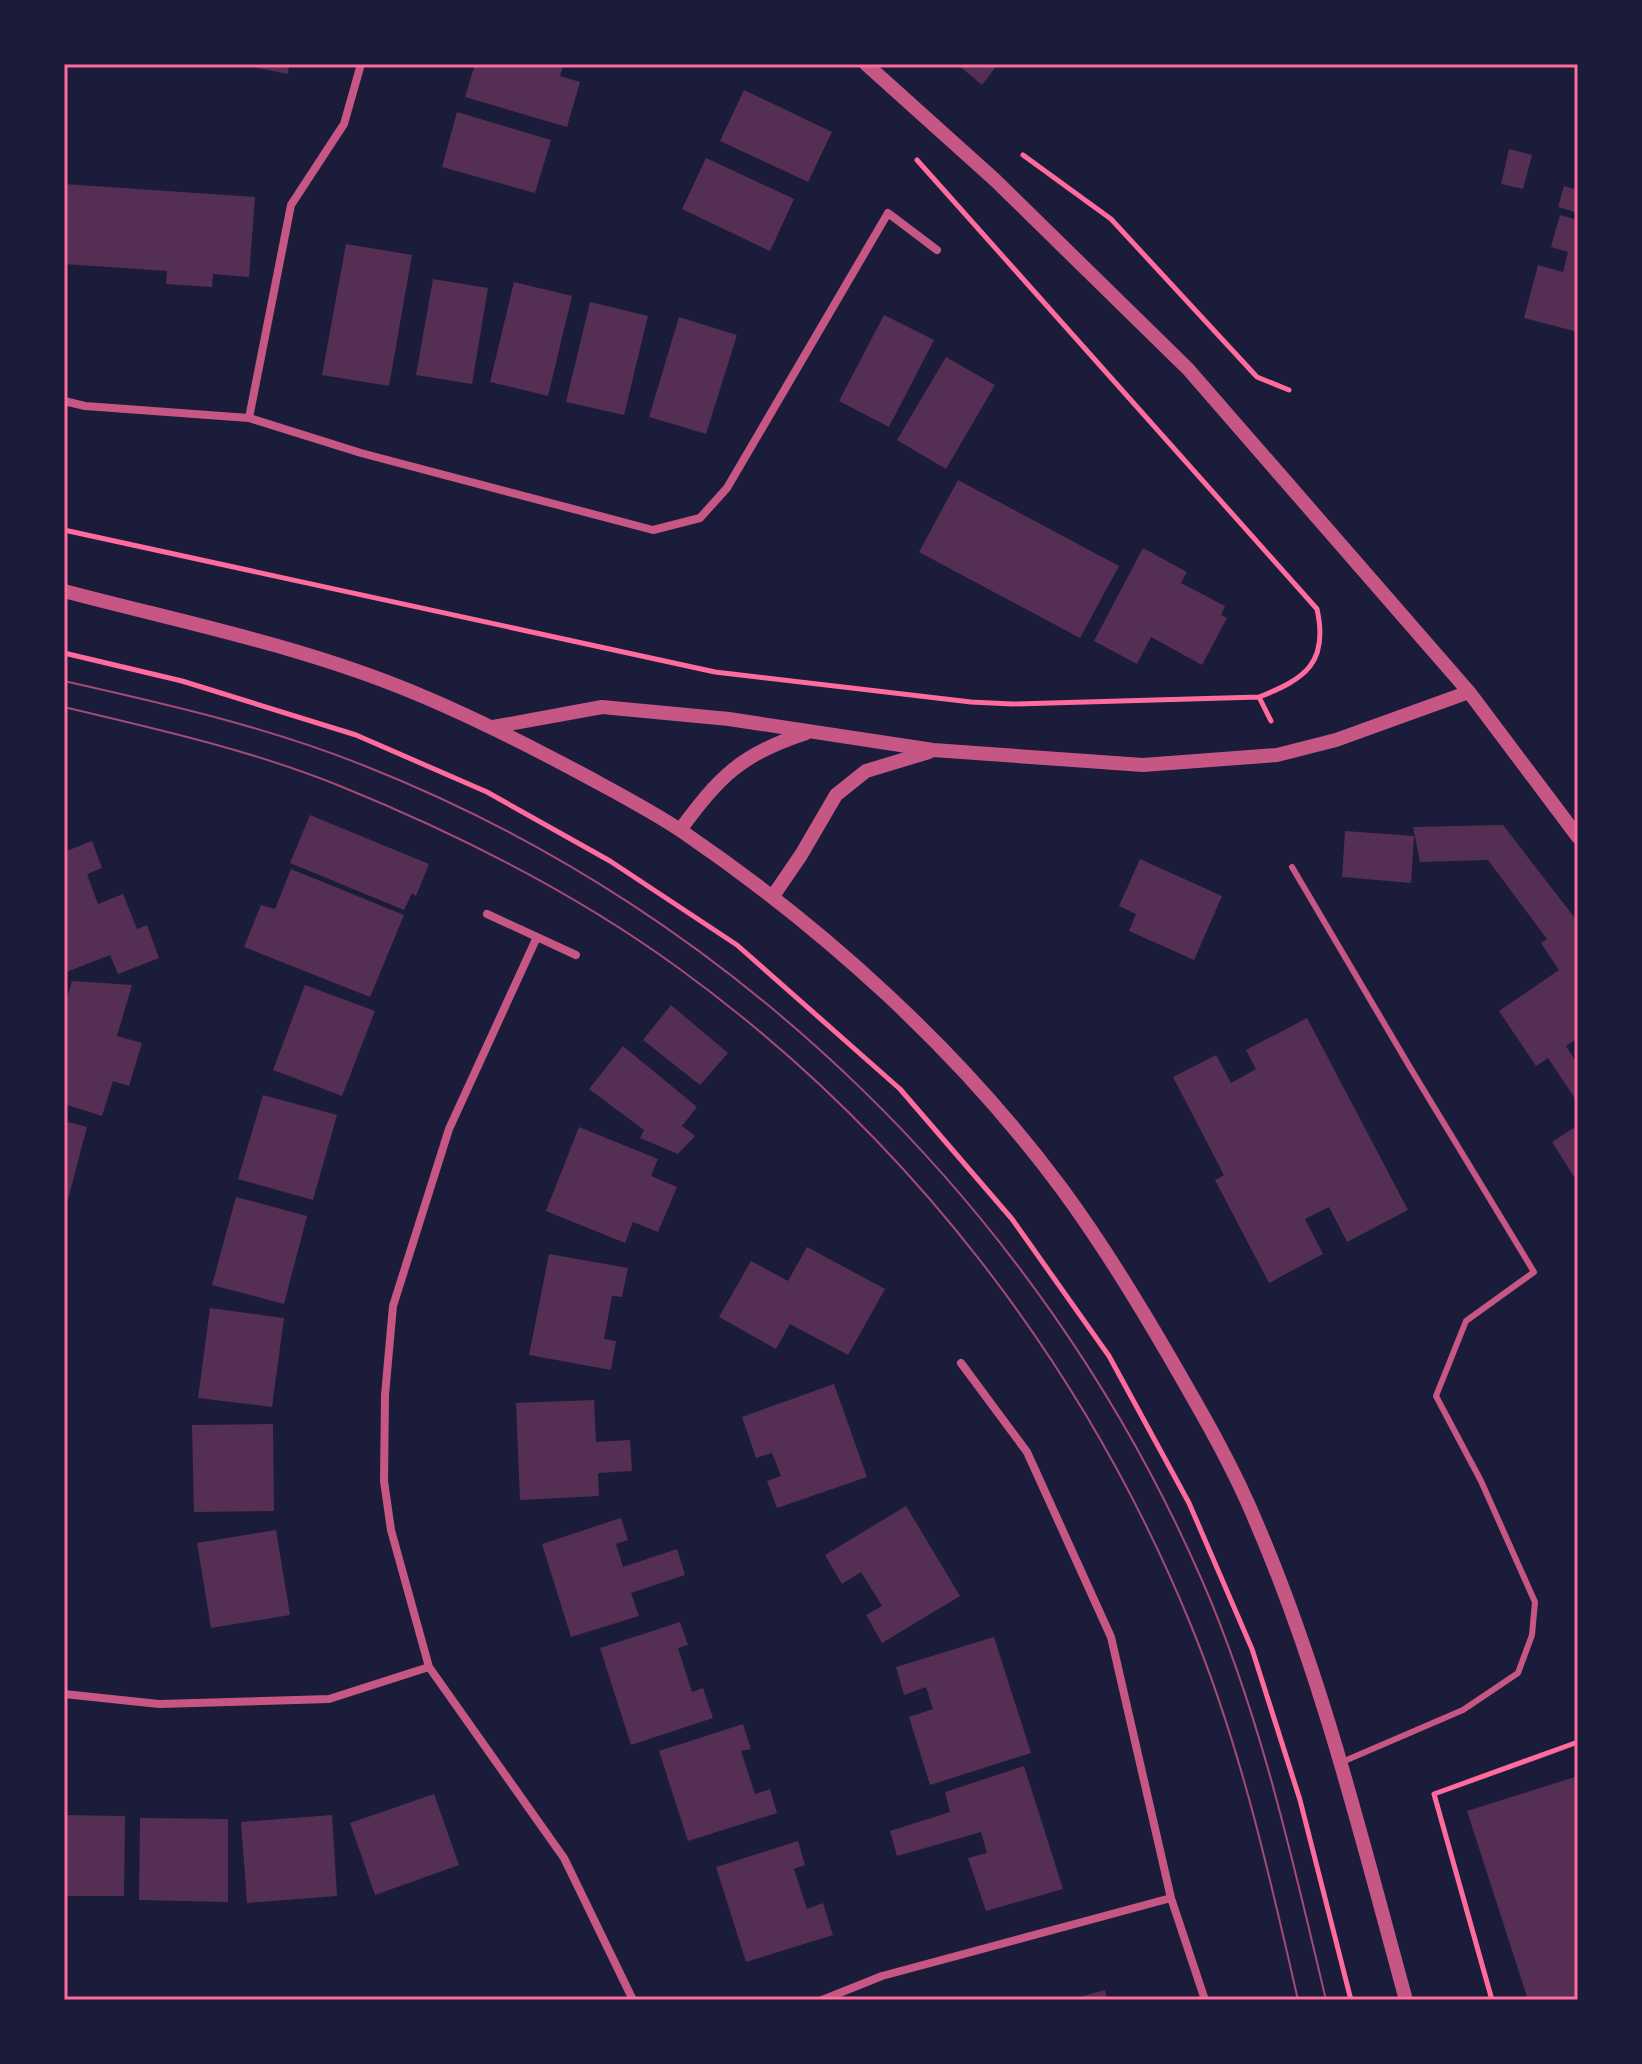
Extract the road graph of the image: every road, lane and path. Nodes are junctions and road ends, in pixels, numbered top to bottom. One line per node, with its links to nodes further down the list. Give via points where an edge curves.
1 (361, 64): 8 (street, via 344,124 291,205)
2 (866, 64): 12 (street, via 995,180 1188,369)
3 (1010, 146): 6 (path, via 1111,219 1257,377)
4 (915, 158): 9 (path, via 1317,609 1321,641 1313,663 1293,684 1259,697 1012,704 785,680 681,666)
5 (937, 250): 8 (street, via 888,213 727,488 700,518 653,530)
6 (1289, 390)
7 (64, 401): 8 (street)
8 (249, 418)
9 (64, 530)
10 (64, 591): 13 (street, via 322,659)
11 (64, 653): 32 (path, via 182,681 356,735 487,792 610,861 737,945 900,1089 1012,1219 1109,1356 1189,1503 1252,1649 1300,1800)
12 (1469, 692): 15 (street, via 1336,740 1254,758 1143,765); 17 (street)
13 (493, 727): 14 (street, via 602,707); 16 (street)
14 (810, 732): 15 (street); 16 (street, via 767,746 722,777)
15 (933, 750): 19 (street, via 866,771 836,795)
16 (680, 830): 19 (street)
17 (1578, 837)
18 (1292, 867): 27 (lane, via 1534,1272 1466,1321 1436,1396 1535,1602 1532,1635 1518,1673 1463,1710)
19 (773, 896): 27 (street, via 896,1005 984,1093 1062,1189 1138,1303 1255,1517 1293,1613)
20 (487, 914): 21 (street)
21 (537, 937): 22 (street); 24 (street, via 449,1129 393,1306 384,1481 391,1530)
22 (576, 955)
23 (961, 1363): 28 (street, via 1027,1452 1111,1637)
24 (429, 1667): 25 (street, via 329,1699 159,1704); 29 (street, via 564,1858)
25 (64, 1694)
26 (1578, 1742): 34 (path, via 1434,1794)
27 (1339, 1763): 33 (street)
28 (1171, 1898): 30 (street, via 882,1976); 31 (street)
29 (633, 2000)
30 (822, 2000)
31 (1205, 2000)
32 (1351, 2000)
33 (1406, 2000)
34 (1492, 2000)

